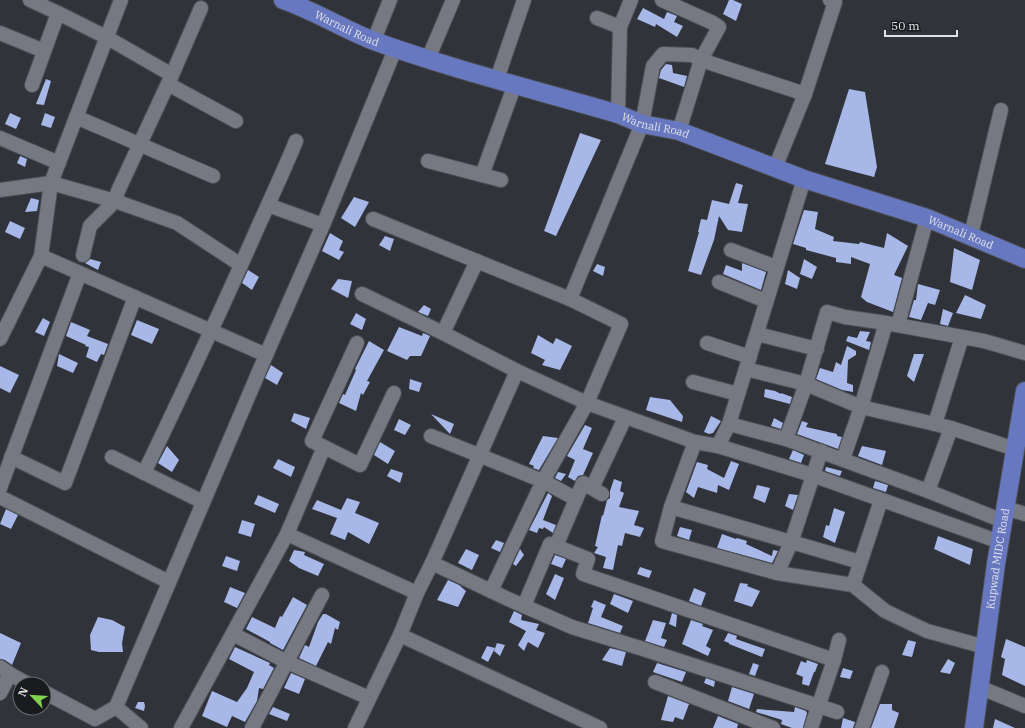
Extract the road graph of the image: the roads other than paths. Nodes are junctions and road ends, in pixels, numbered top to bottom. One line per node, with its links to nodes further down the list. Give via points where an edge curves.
1 (30, 0): 11 (street)
2 (121, 0): 15 (street)
3 (390, 0): 16 (street)
4 (454, 0): 19 (street)
5 (524, 0): 21 (street)
6 (630, 0): 13 (street)
7 (662, 0): 20 (street, via 719,27)
8 (834, 1): 25 (street)
9 (295, 2): 16 (main road, Warnali Road)
10 (201, 8): 22 (street)
11 (58, 13): 15 (street); 18 (street)
12 (597, 18): 13 (street)
13 (620, 27): 27 (street)
14 (0, 33): 18 (street)
15 (106, 37): 22 (street); 28 (street)
16 (374, 40): 17 (main road, Warnali Road)
17 (396, 47): 19 (main road, Warnali Road); 48 (street)
18 (44, 51): 24 (street)
19 (428, 59): 21 (main road, Warnali Road)
20 (701, 60): 25 (street); 30 (street, via 692,55 663,54 653,66); 31 (street)
21 (497, 79): 23 (main road, Warnali Road)
22 (170, 80): 29 (street); 34 (street)
23 (515, 84): 27 (main road, Warnali Road); 38 (street)
24 (32, 85)
25 (805, 94): 37 (street)
26 (1001, 110): 49 (street)
27 (618, 114): 30 (main road, Warnali Road)
28 (76, 117): 34 (street); 36 (street)
29 (236, 122)
30 (642, 124): 31 (main road, Warnali Road); 61 (street)
31 (679, 131): 37 (main road, Warnali Road)
32 (0, 138): 36 (street)
33 (296, 141): 45 (street)
34 (140, 145): 39 (street); 44 (street)
35 (428, 161): 38 (street)
36 (59, 162): 42 (street)
37 (775, 168): 40 (main road, Warnali Road)
38 (482, 175): 41 (street)
39 (213, 176)
40 (804, 179): 46 (main road, Warnali Road); 56 (street)
41 (501, 180)
42 (51, 183): 43 (street); 44 (street); 52 (street)
43 (0, 190)
44 (115, 201): 51 (street, via 90,226); 55 (street, via 177,223)
45 (268, 205): 48 (street); 55 (street)
46 (926, 218): 49 (main road, Warnali Road); 63 (street)
47 (373, 219): 54 (street)
48 (323, 225): 73 (street)
49 (971, 235): 53 (main road, Warnali Road)
50 (732, 250): 56 (street)
51 (83, 255)
52 (41, 256): 57 (street); 68 (street)
53 (1025, 259)
54 (477, 260): 61 (street); 65 (street)
55 (241, 265): 64 (street)
56 (776, 267): 62 (street)
57 (80, 273): 60 (street); 95 (street)
58 (719, 282): 62 (street)
59 (362, 294): 65 (street)
60 (135, 297): 64 (street); 95 (street, via 65,483)
61 (570, 298): 81 (street, via 621,324)
62 (766, 301): 66 (street)
63 (892, 324): 67 (street); 71 (street, via 827,312); 82 (street)
64 (212, 331): 73 (street); 98 (street)
65 (444, 333): 75 (street)
66 (757, 334): 71 (street); 74 (street)
67 (962, 337): 72 (street); 85 (street)
68 (0, 339)
69 (357, 343): 91 (street, via 312,441)
70 (707, 343): 74 (street)
71 (817, 349): 77 (street)
72 (1025, 353)
73 (266, 355): 106 (street)
74 (748, 363): 77 (street); 80 (street)
75 (517, 371): 81 (street); 94 (street)
76 (693, 382): 80 (street)
77 (806, 384): 82 (street); 88 (street)
78 (1025, 391): 92 (main road, Kupwad MIDC Road)
79 (394, 393): 91 (street, via 360,465)
80 (738, 394): 84 (street)
81 (588, 403): 89 (street); 100 (street)
82 (861, 407): 85 (street); 97 (street)
83 (624, 420): 104 (street, via 597,491 583,483)
84 (729, 424): 88 (street); 90 (street)
85 (935, 424): 86 (street)
86 (951, 428): 92 (street); 102 (street)
87 (431, 436): 94 (street)
88 (786, 439): 93 (street)
89 (695, 442): 90 (street); 107 (street)
90 (718, 446): 99 (street)
91 (324, 447): 110 (street)
92 (1015, 449): 108 (main road, Kupwad MIDC Road)
93 (821, 452): 97 (street); 99 (street)
94 (480, 455): 100 (street); 115 (street)
95 (11, 457): 101 (street)
96 (112, 457): 98 (street)
97 (843, 459): 102 (street)
98 (144, 473): 106 (street)
99 (812, 475): 105 (street); 112 (street)
100 (543, 481): 104 (street); 119 (street)
101 (0, 488)
102 (928, 491): 108 (street)
103 (0, 497): 117 (street)
104 (576, 499): 113 (street)
105 (881, 500): 111 (street); 114 (street)
106 (203, 502): 117 (street)
107 (671, 507): 112 (street); 116 (street, via 662,541)
108 (1004, 514): 109 (street); 111 (main road, Kupwad MIDC Road)
109 (1025, 514)
110 (287, 534): 120 (street); 123 (street)
111 (1000, 542): 126 (main road, Kupwad MIDC Road)
112 (790, 543): 114 (street); 116 (street)
113 (556, 546): 122 (street, via 550,544); 127 (street, via 588,559 583,574)
114 (860, 562): 118 (street)
115 (432, 563): 119 (street); 120 (street)
116 (777, 574): 118 (street)
117 (169, 582): 139 (street)
118 (853, 586): 126 (street, via 885,611 927,631)
119 (491, 591): 122 (street)
120 (417, 593): 124 (street)
121 (322, 595): 128 (street)
122 (524, 606): 137 (street, via 572,627)
123 (232, 634): 128 (street); 142 (street)
124 (400, 635): 136 (street); 145 (street)
125 (839, 640): 127 (street)
126 (985, 647): 133 (main road, Kupwad MIDC Road)
127 (834, 660): 137 (street)
128 (287, 662): 136 (street); 143 (street)
129 (5, 670): 131 (street); 134 (street)
130 (882, 672): 148 (street)
131 (15, 676)
132 (655, 682): 146 (street)
133 (979, 687): 138 (street); 149 (main road, Kupwad MIDC Road)
134 (0, 693)
135 (52, 696): 139 (street, via 95,719)
136 (369, 698): 144 (street)
137 (819, 706): 140 (street); 147 (street)
138 (1025, 706)
139 (116, 707): 141 (street)
140 (837, 712)
141 (141, 728)
142 (181, 728)
143 (252, 728)
144 (355, 728)
145 (600, 728)
146 (772, 728)
147 (811, 728)
148 (862, 728)
149 (974, 728)

